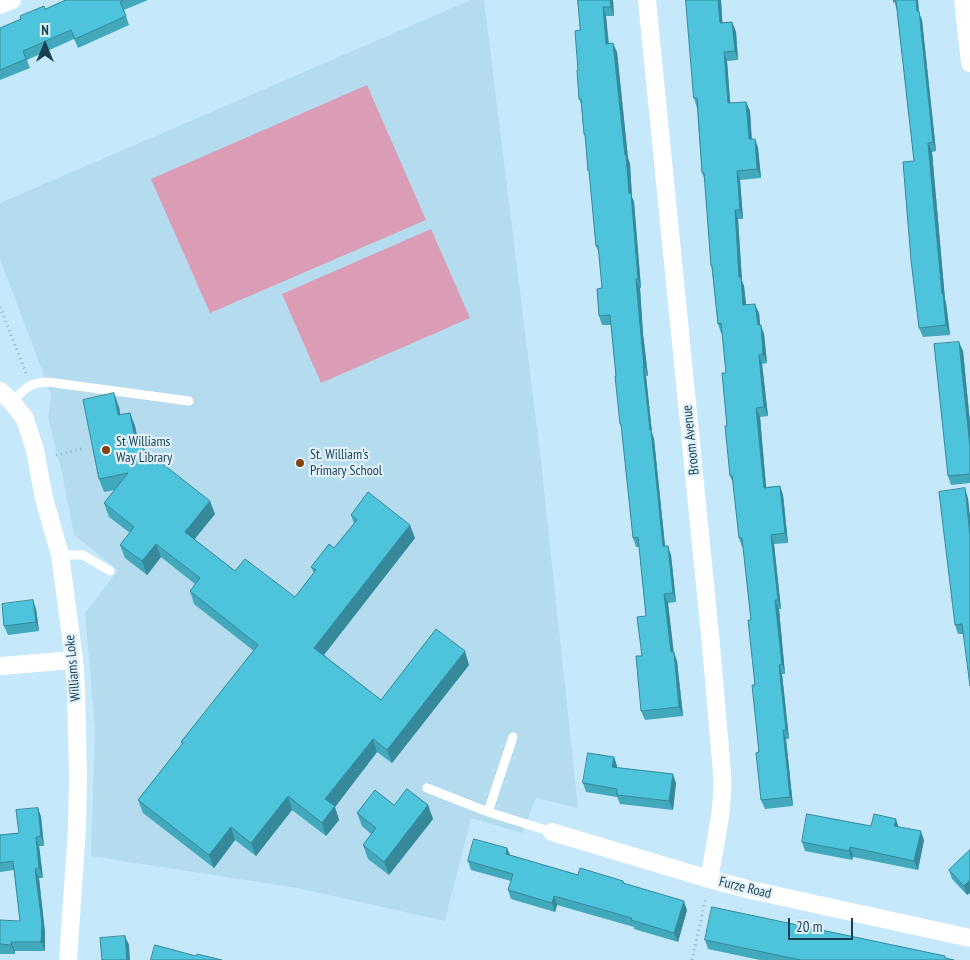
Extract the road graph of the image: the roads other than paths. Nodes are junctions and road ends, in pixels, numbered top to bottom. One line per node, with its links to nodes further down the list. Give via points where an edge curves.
1 (12, 0): 4 (street)
2 (647, 0): 16 (street, Broom Avenue, via 722,772 721,804)
3 (963, 0): 5 (street)
4 (0, 5)
5 (970, 63)
6 (6, 396): 7 (lane, via 36,383 48,382); 8 (street, Williams Loke, via 25,419)
7 (189, 401)
8 (60, 555): 9 (lane, via 83,555); 10 (street, Williams Loke)
9 (110, 571)
10 (74, 660): 11 (street); 18 (street, Williams Loke, via 77,829)
11 (0, 666)
12 (513, 737): 14 (lane)
13 (427, 788): 14 (lane)
14 (488, 812): 15 (lane)
15 (552, 832): 16 (street, Furze Road)
16 (709, 879): 17 (street, Furze Road)
17 (970, 938)
18 (68, 960)

